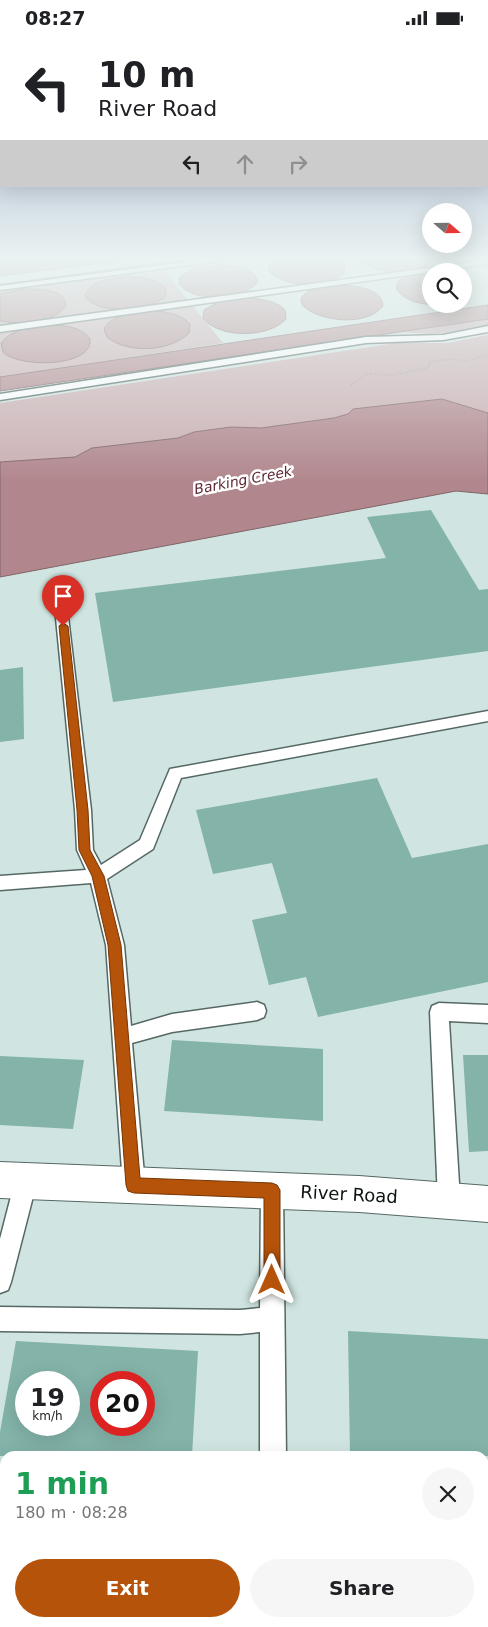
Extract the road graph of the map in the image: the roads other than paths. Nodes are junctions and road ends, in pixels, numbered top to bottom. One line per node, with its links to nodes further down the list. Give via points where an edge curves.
1 (468, 333): 2 (lane, via 450,337 366,340)
2 (0, 397)
3 (61, 607): 5 (lane, via 85,850)
4 (488, 716): 5 (lane, via 176,773 148,843)
5 (98, 876): 6 (lane); 9 (lane, via 114,945)
6 (0, 883)
7 (257, 1011): 9 (lane, via 172,1023)
8 (488, 1014): 13 (lane, via 439,1012)
9 (121, 1038): 11 (lane)
10 (13, 1181): 11 (street, River Road); 15 (lane)
11 (134, 1185): 12 (street, River Road)
12 (272, 1190): 13 (street, River Road); 17 (lane)
13 (449, 1200): 14 (street, River Road)
14 (488, 1204)
15 (0, 1281)
16 (0, 1319): 17 (lane, via 240,1322)
17 (272, 1319): 18 (lane)
18 (273, 1451)

